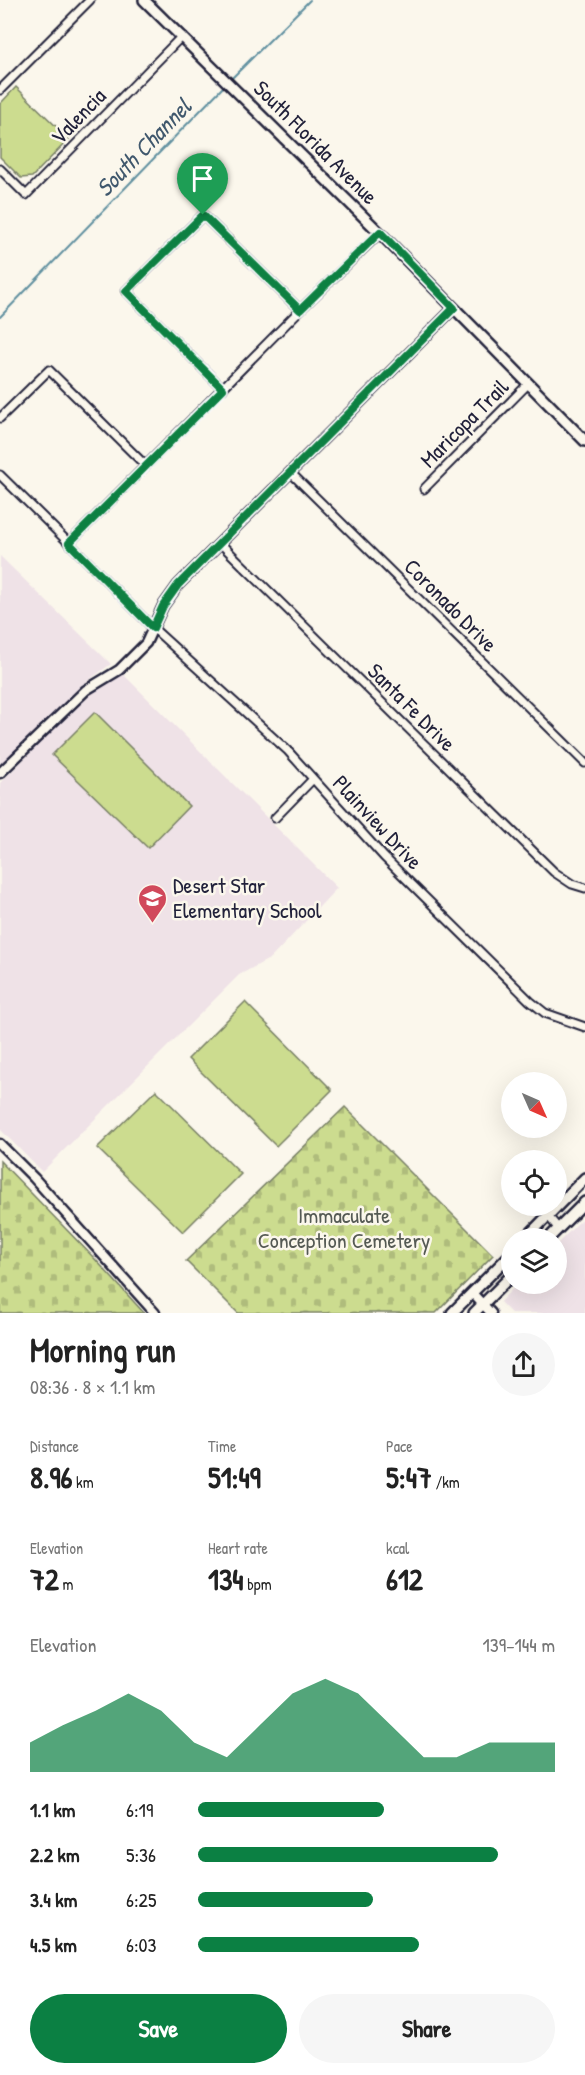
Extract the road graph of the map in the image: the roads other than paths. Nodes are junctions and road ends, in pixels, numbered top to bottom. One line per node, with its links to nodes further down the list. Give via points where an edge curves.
1 (90, 0): 4 (street)
2 (144, 0): 3 (main road, South Florida Avenue)
3 (182, 36): 5 (street, Valencia, via 26,195); 6 (main road, South Florida Avenue)
4 (0, 90)
5 (0, 169)
6 (380, 232): 7 (main road, South Florida Avenue); 8 (street)
7 (454, 308): 9 (main road, South Florida Avenue); 14 (street)
8 (300, 310): 10 (street); 10 (street, via 203,215 126,291)
9 (529, 383): 12 (main road, South Florida Avenue); 16 (street, Maricopa Trail)
10 (223, 389): 13 (street)
11 (0, 418): 13 (street, via 49,370)
12 (585, 441)
13 (146, 466): 17 (street)
14 (291, 473): 18 (street); 20 (street, Coronado Drive)
15 (0, 475): 17 (street, Plainview Drive)
16 (423, 489)
17 (69, 543): 19 (street, Plainview Drive)
18 (220, 543): 19 (street, via 178,585); 24 (street, Santa Fe Drive, via 554,872)
19 (153, 628): 21 (street, via 146,643 119,670 86,690); 22 (street, Plainview Drive, via 288,751)
20 (585, 763)
21 (0, 773)
22 (313, 779): 23 (street); 25 (street, Plainview Drive, via 384,857 530,1001 545,1013)
23 (275, 819)
24 (585, 888)
25 (585, 1027)
26 (0, 1144): 38 (street)
27 (585, 1178): 28 (main road)
28 (567, 1196)
29 (585, 1202): 33 (main road)
30 (547, 1216): 32 (main road)
31 (549, 1216): 33 (street)
32 (536, 1228)
33 (558, 1228)
34 (501, 1263): 36 (main road)
35 (501, 1286): 37 (main road)
36 (472, 1293): 37 (street); 39 (main road)
37 (482, 1304): 40 (main road); 41 (street)
38 (155, 1313)
39 (452, 1313)
40 (474, 1313)
41 (491, 1313)

